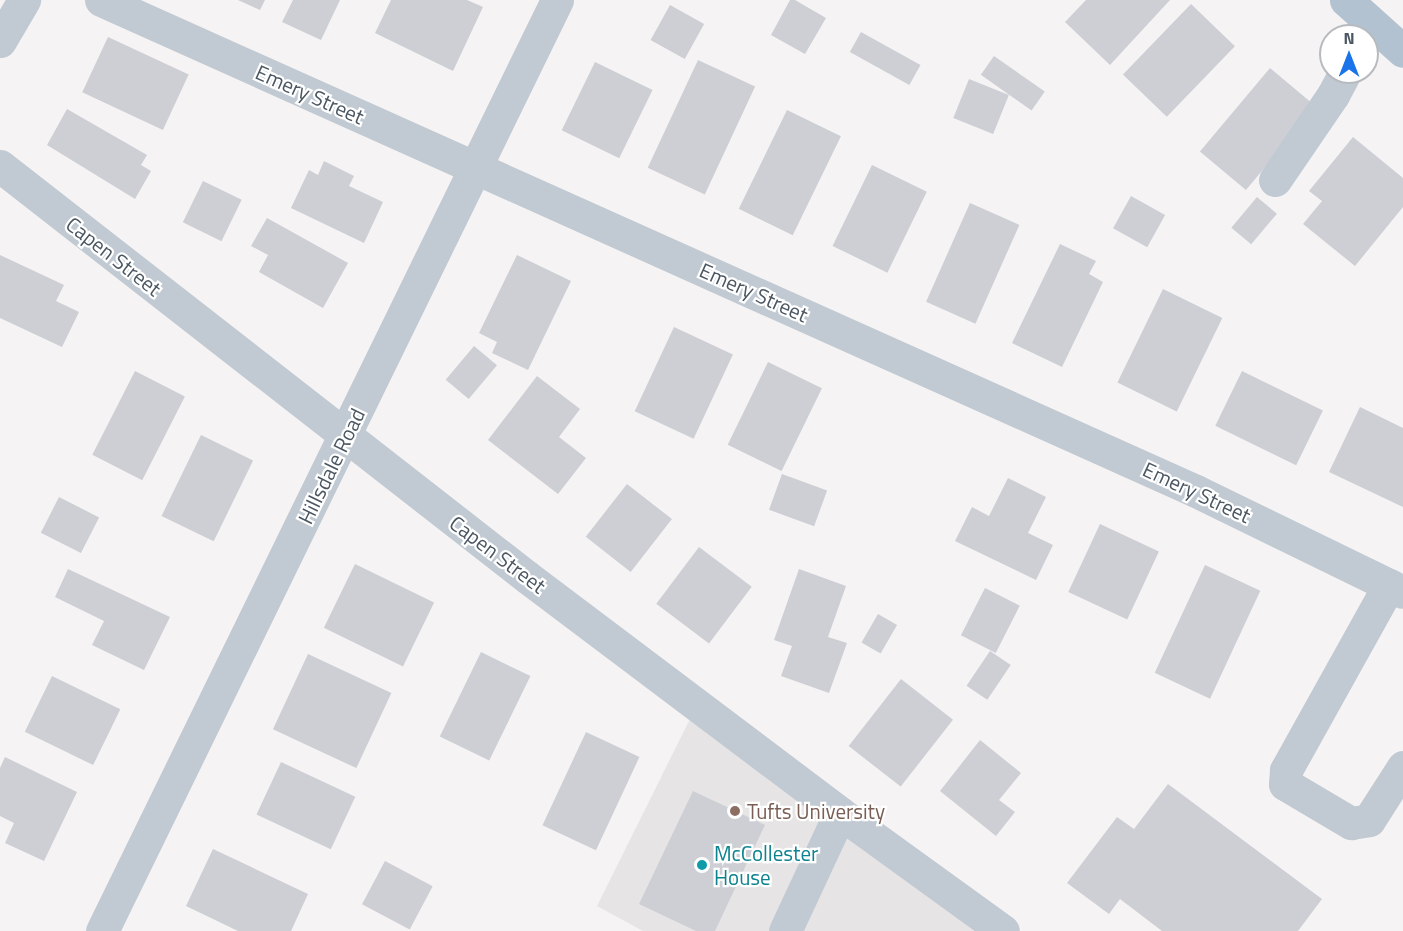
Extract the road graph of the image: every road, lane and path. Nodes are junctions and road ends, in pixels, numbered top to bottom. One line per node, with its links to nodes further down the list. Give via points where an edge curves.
1 (24, 0): 5 (street)
2 (101, 0): 9 (street, Emery Street)
3 (557, 0): 9 (street, Hillsdale Road)
4 (1346, 0): 6 (main road)
5 (0, 41)
6 (1384, 43)
7 (1339, 84): 10 (street)
8 (0, 166): 11 (street, Capen Street)
9 (476, 167): 11 (street, Hillsdale Road); 12 (street, Emery Street, via 1196,491)
10 (1275, 180)
11 (346, 437): 14 (street, Capen Street); 15 (street, Hillsdale Road)
12 (1396, 589): 13 (street, via 1286,770 1285,784 1351,823 1369,820)
13 (1403, 766)
14 (840, 813): 16 (street); 17 (street, Capen Street)
15 (102, 931)
16 (785, 931)
17 (1003, 931)

